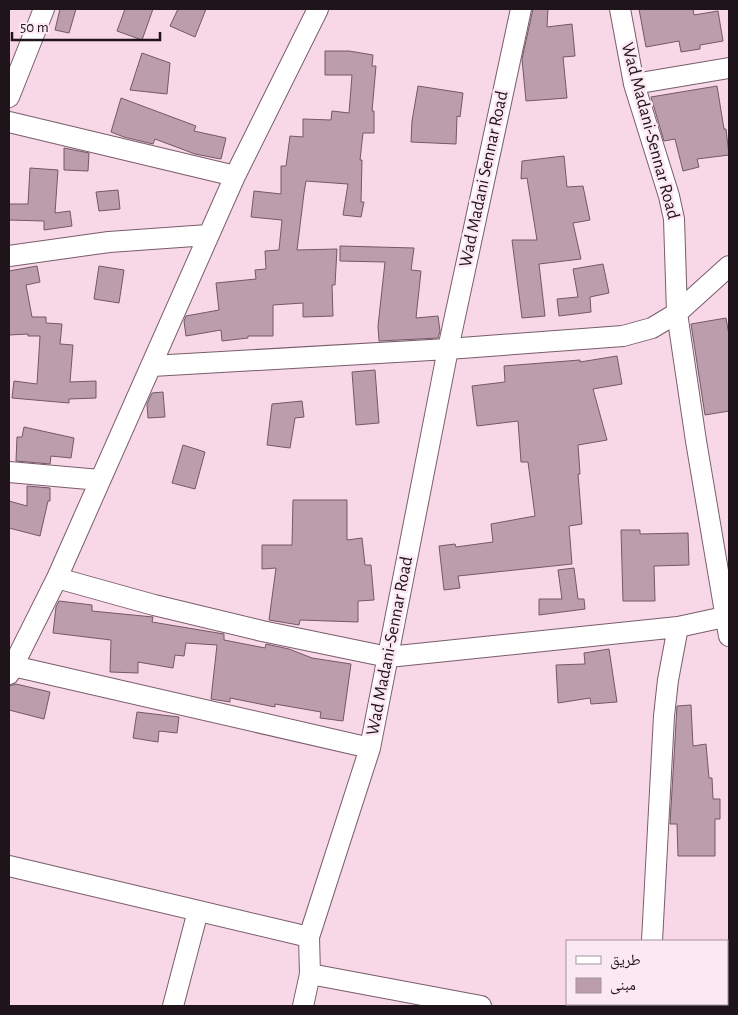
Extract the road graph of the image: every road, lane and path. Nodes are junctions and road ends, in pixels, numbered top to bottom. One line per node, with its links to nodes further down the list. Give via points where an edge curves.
1 (44, 9): 7 (street)
2 (318, 9): 9 (street)
3 (521, 9): 14 (street, Wad Madani Sennar Road)
4 (620, 9): 6 (street, Wad Madani-Sennar Road)
5 (729, 68): 6 (street)
6 (634, 84): 13 (street, Wad Madani-Sennar Road, via 674,219)
7 (9, 97)
8 (9, 122): 9 (street)
9 (235, 176): 10 (street)
10 (208, 235): 11 (street, via 109,242); 15 (street)
11 (9, 256)
12 (729, 266): 13 (street)
13 (677, 313): 14 (street, via 652,328 623,336); 19 (street, Wad Madani-Sennar Road)
14 (448, 349): 15 (street); 21 (street, Wad Madani-Sennar Road)
15 (152, 366): 17 (street)
16 (9, 472): 17 (street)
17 (100, 480): 18 (street)
18 (57, 578): 21 (street, via 253,629); 22 (street)
19 (728, 623): 20 (street)
20 (678, 626): 21 (street); 27 (street, via 664,716)
21 (388, 657): 23 (street, Wad Madani-Sennar Road)
22 (11, 670): 23 (street)
23 (370, 748): 26 (street, Wad Madani-Sennar Road)
24 (9, 866): 25 (street)
25 (198, 911): 26 (street); 29 (street)
26 (309, 937): 28 (street, Wad Madani-Sennar Road)
27 (652, 940)
28 (310, 974): 30 (street, Wad Madani-Sennar Road); 31 (street)
29 (173, 1006)
30 (304, 1006)
31 (481, 1006)

